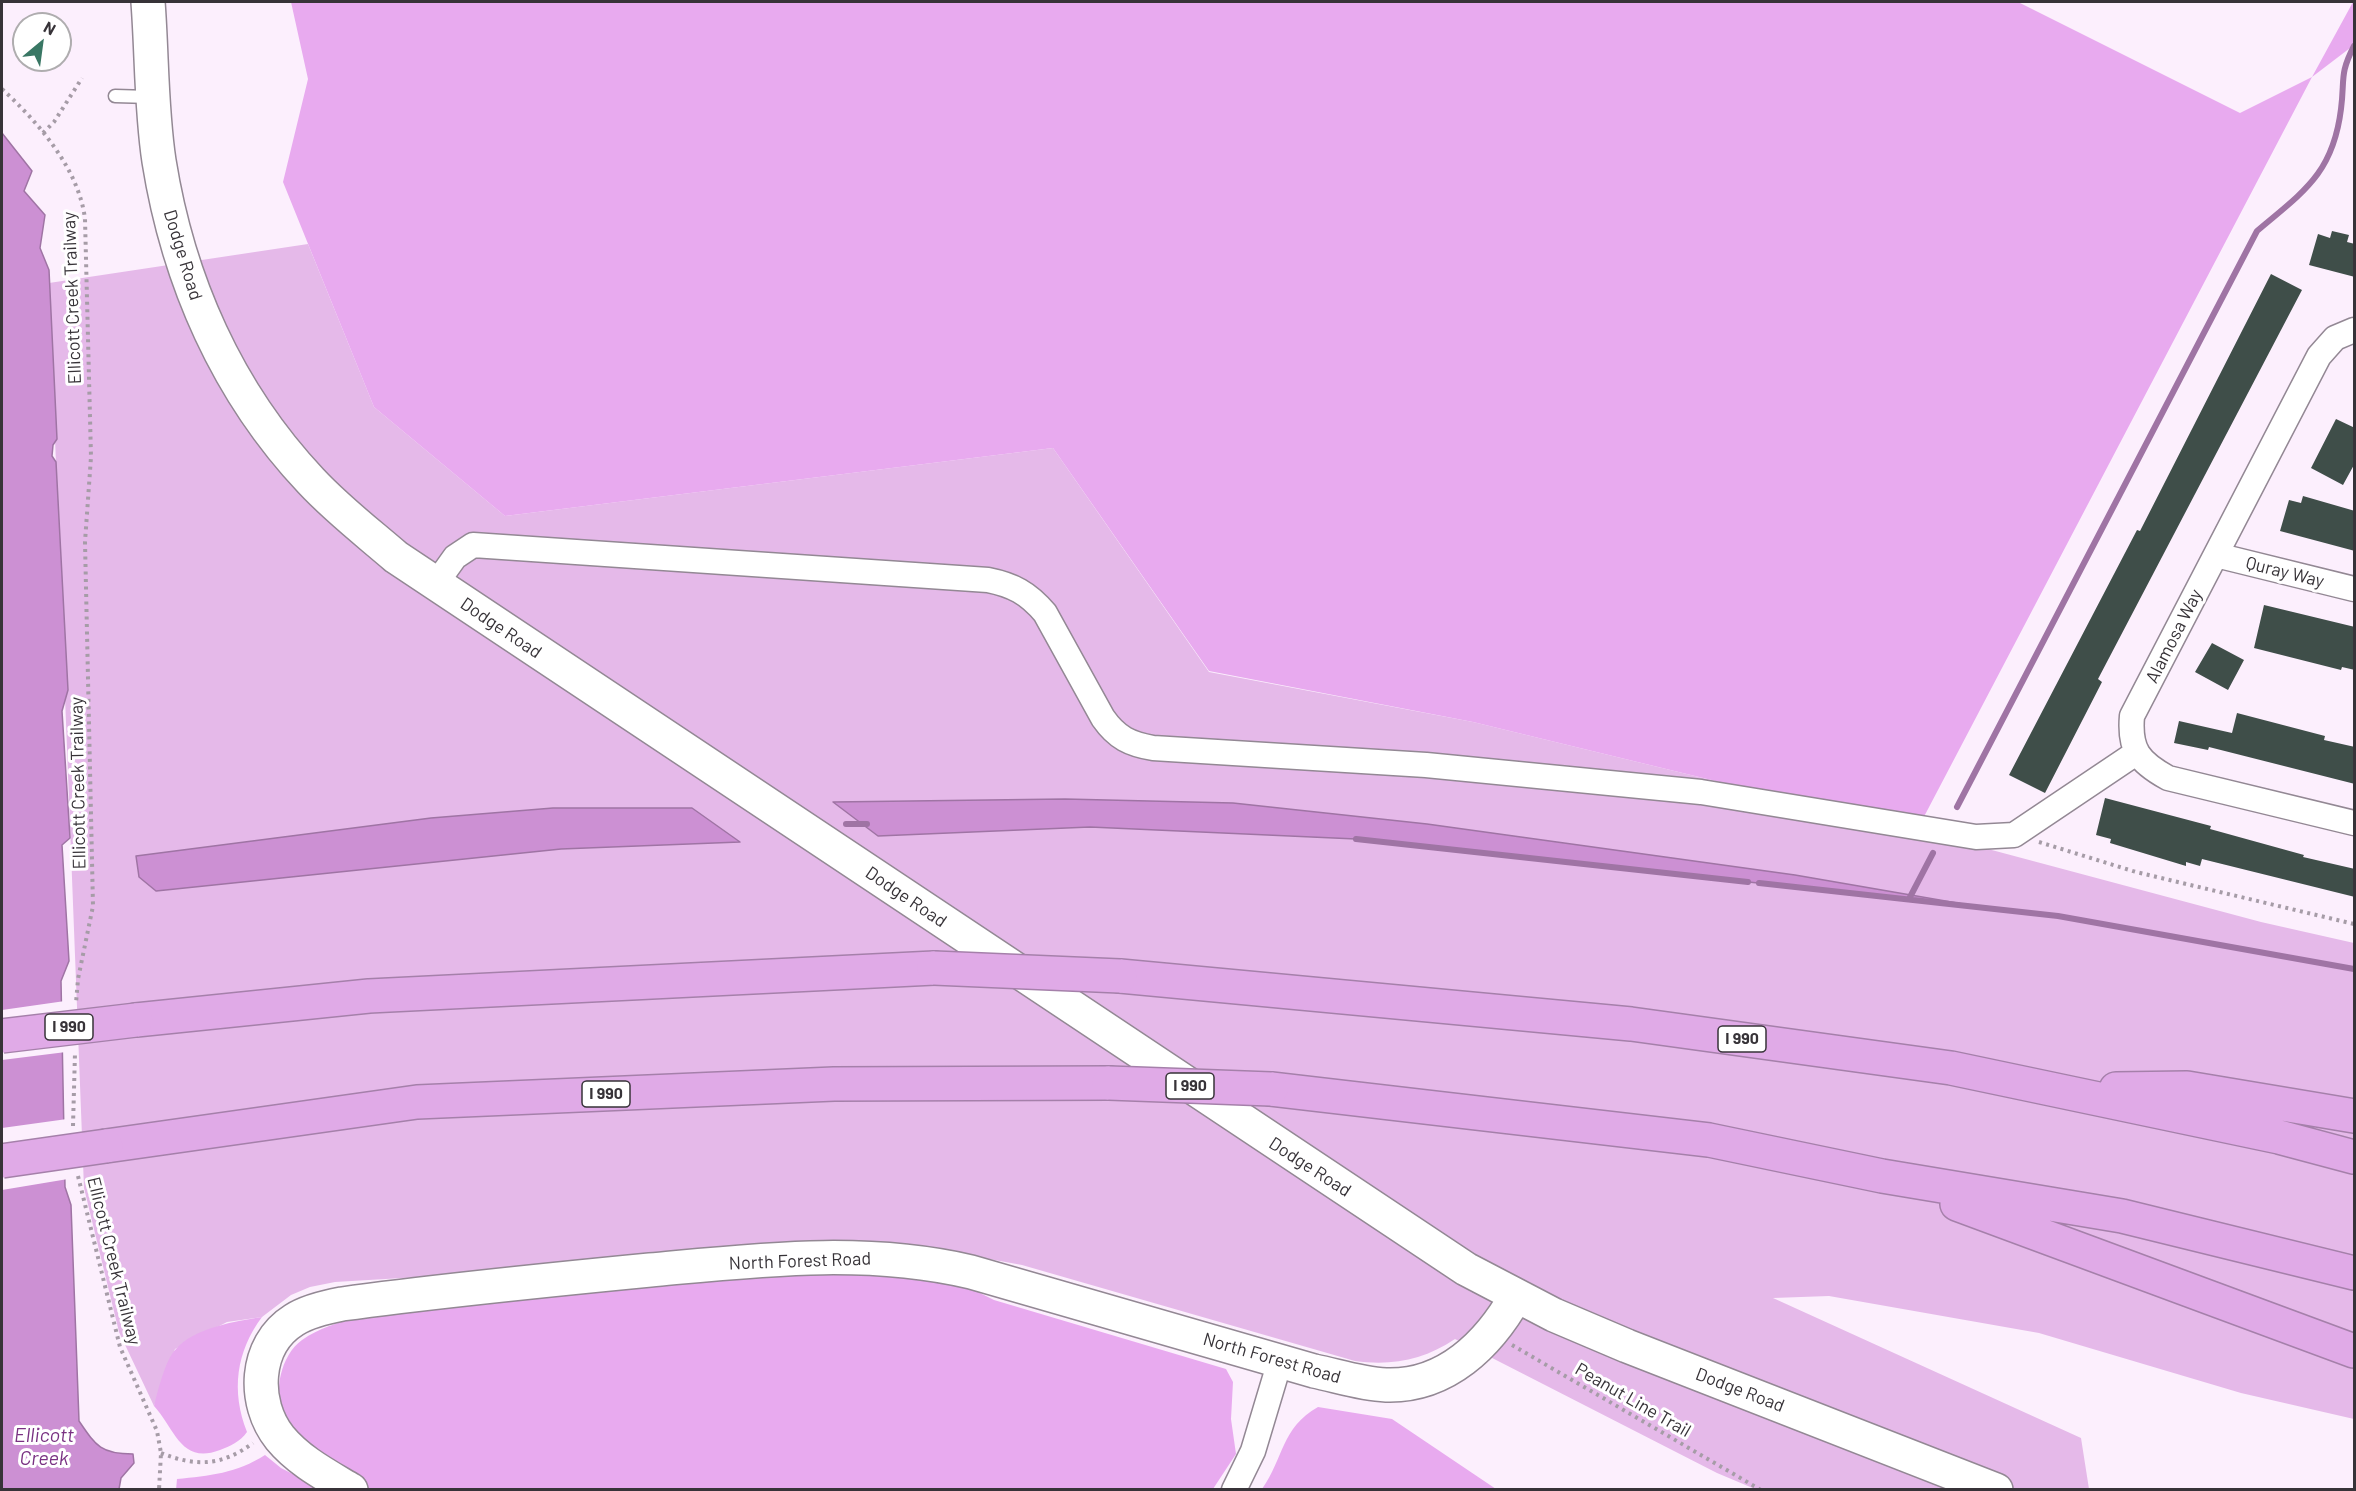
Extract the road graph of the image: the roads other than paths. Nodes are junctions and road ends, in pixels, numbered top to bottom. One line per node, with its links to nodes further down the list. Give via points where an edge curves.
1 (148, 2): 3 (street, Dodge Road)
2 (115, 96): 3 (lane)
3 (155, 98): 6 (street, Dodge Road, via 159,158 170,222 212,339 245,396 310,480 344,513)
4 (2355, 330): 5 (street, Alamosa Way, via 2336,338 2319,356)
5 (2216, 555): 7 (street, Quray Way); 8 (street, Alamosa Way, via 2132,716 2130,736)
6 (435, 585): 8 (street, via 455,557 473,545 988,579 1013,585 1033,599 1045,613 1113,733 1131,744 1426,765 1701,792 1976,837 2014,835); 17 (street, Dodge Road, via 1311,1168 1466,1269)
7 (2355, 589)
8 (2136, 753): 9 (street, via 2151,769 2168,778)
9 (2355, 824)
10 (2, 1036): 11 (highway, I 990, bridge, via 369,996 934,968 1120,976 1631,1024 1951,1068)
11 (2060, 1091): 12 (highway, via 2187,1088); 13 (highway, I 990)
12 (2355, 1116)
13 (2355, 1157)
14 (2, 1161): 15 (highway, I 990, bridge, via 417,1102 834,1084 1109,1083 1271,1089 1709,1140)
15 (1882, 1176): 16 (highway, I 990, via 2122,1216); 18 (highway)
16 (2355, 1273)
17 (1516, 1296): 19 (street, North Forest Road, via 1492,1334 1475,1351 1449,1369 1403,1384 1360,1382); 22 (street, Dodge Road, via 1627,1346)
18 (2355, 1351)
19 (1280, 1361): 20 (street, North Forest Road, via 971,1272 914,1260 864,1256 708,1265 342,1304 307,1313 279,1332 266,1356 261,1390 269,1421 287,1447); 21 (street, via 1253,1450)
20 (351, 1490)
21 (1234, 1490)
22 (1996, 1490)

